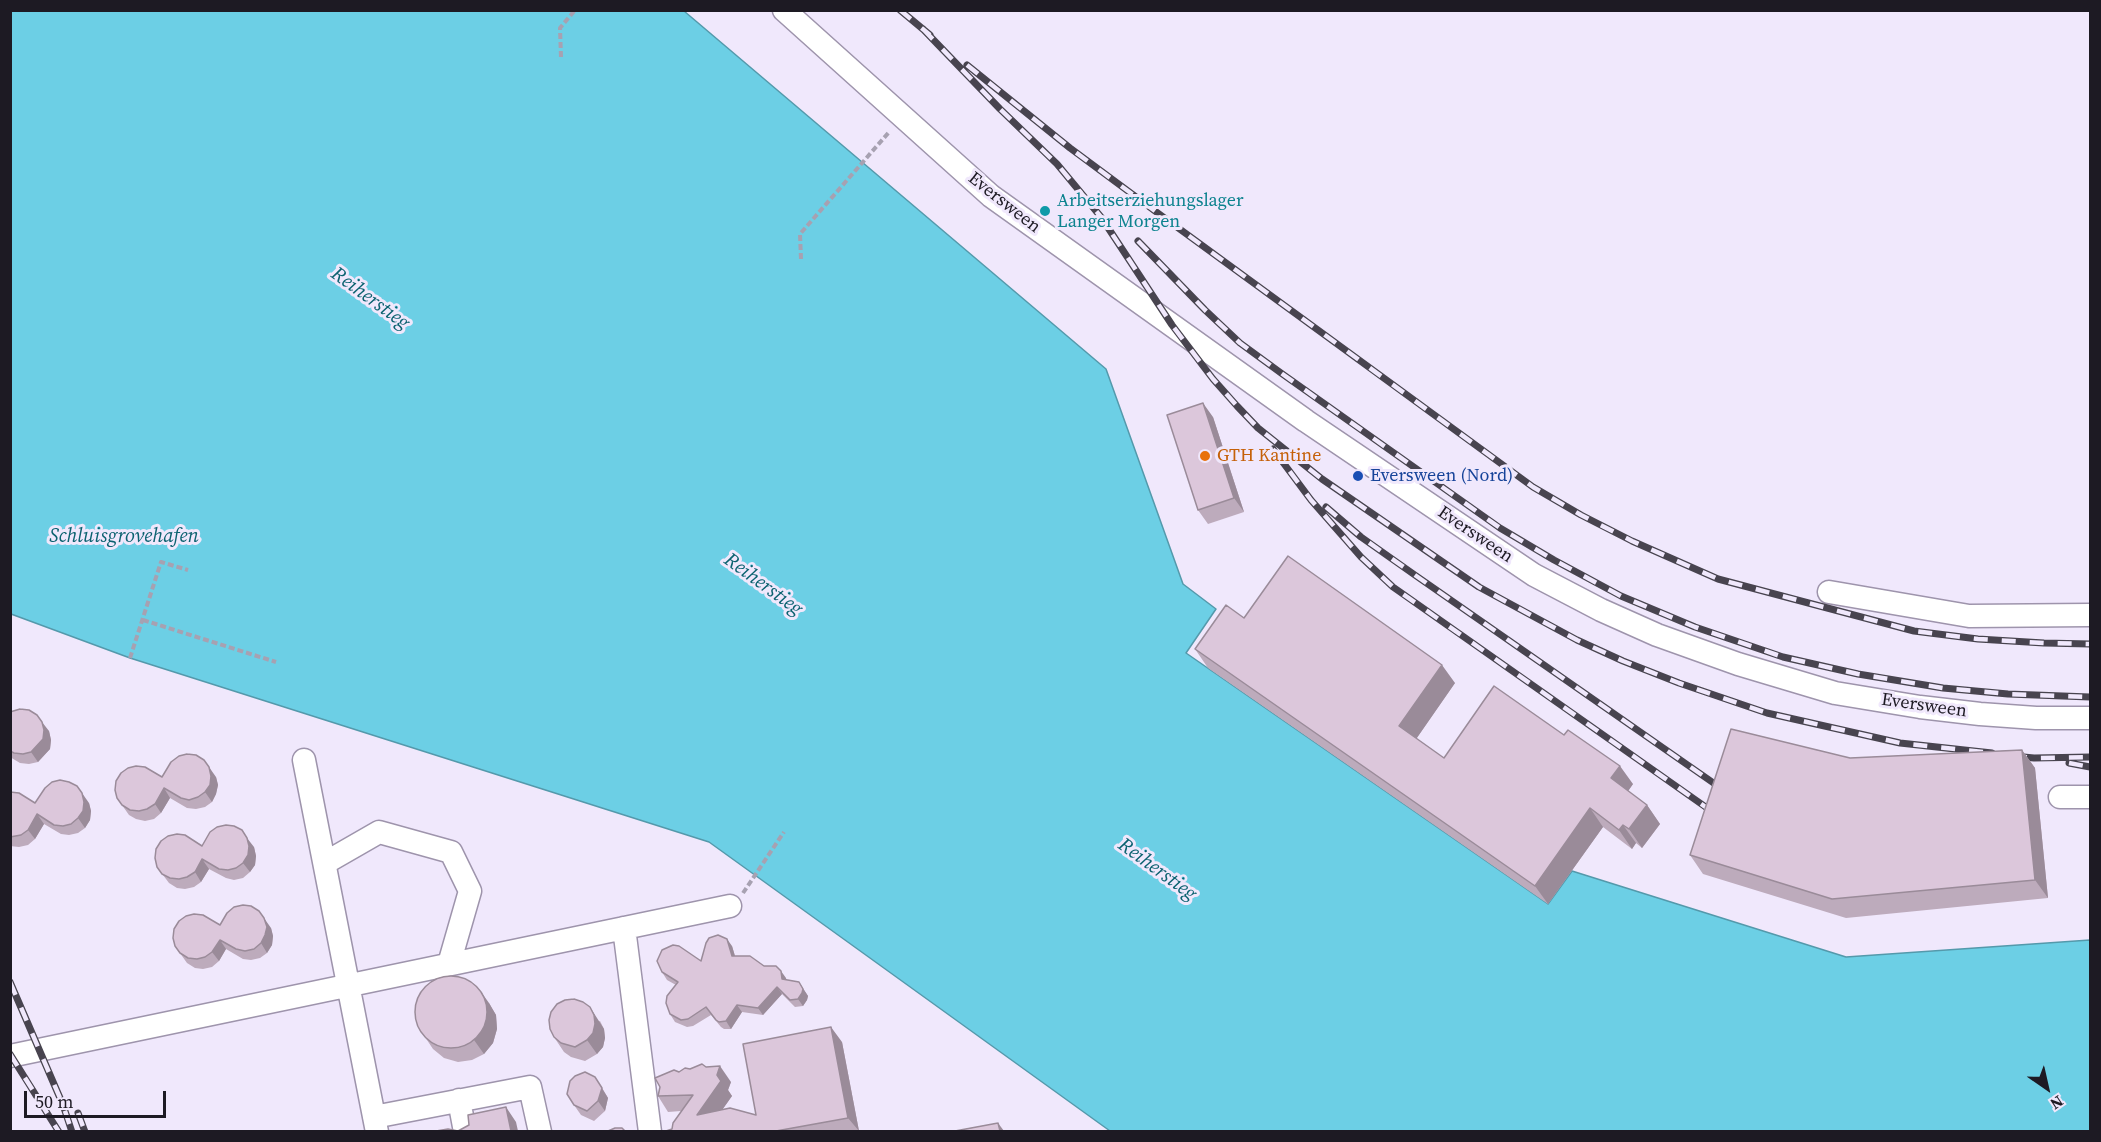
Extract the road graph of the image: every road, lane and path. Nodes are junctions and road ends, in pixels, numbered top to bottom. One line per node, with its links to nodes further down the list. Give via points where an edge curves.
1 (575, 10): 3 (path, via 560,28)
2 (784, 10): 4 (street, Eversween)
3 (561, 57)
4 (902, 117): 5 (path, via 800,234); 12 (street, Eversween, via 991,196 1306,421 1533,575 1601,610 1738,664 1835,693 1980,714)
5 (801, 259)
6 (188, 570): 9 (path, via 161,562)
7 (1829, 591): 8 (street, via 1969,616)
8 (2091, 615)
9 (143, 620): 10 (path); 11 (path)
10 (130, 658)
11 (276, 662)
12 (2091, 718)
13 (304, 760): 17 (street)
14 (2060, 797): 15 (street)
15 (2091, 797)
16 (784, 832): 18 (path)
17 (324, 863): 20 (street, via 379,832 451,852 470,891); 21 (street)
18 (737, 899): 19 (street)
19 (624, 928): 20 (street); 27 (street)
20 (449, 964): 21 (street)
21 (347, 986): 22 (street); 24 (street)
22 (10, 1056)
23 (459, 1100): 24 (street); 25 (street); 26 (street, via 530,1087)
24 (376, 1124)
25 (465, 1131)
26 (540, 1131)
27 (650, 1131)

